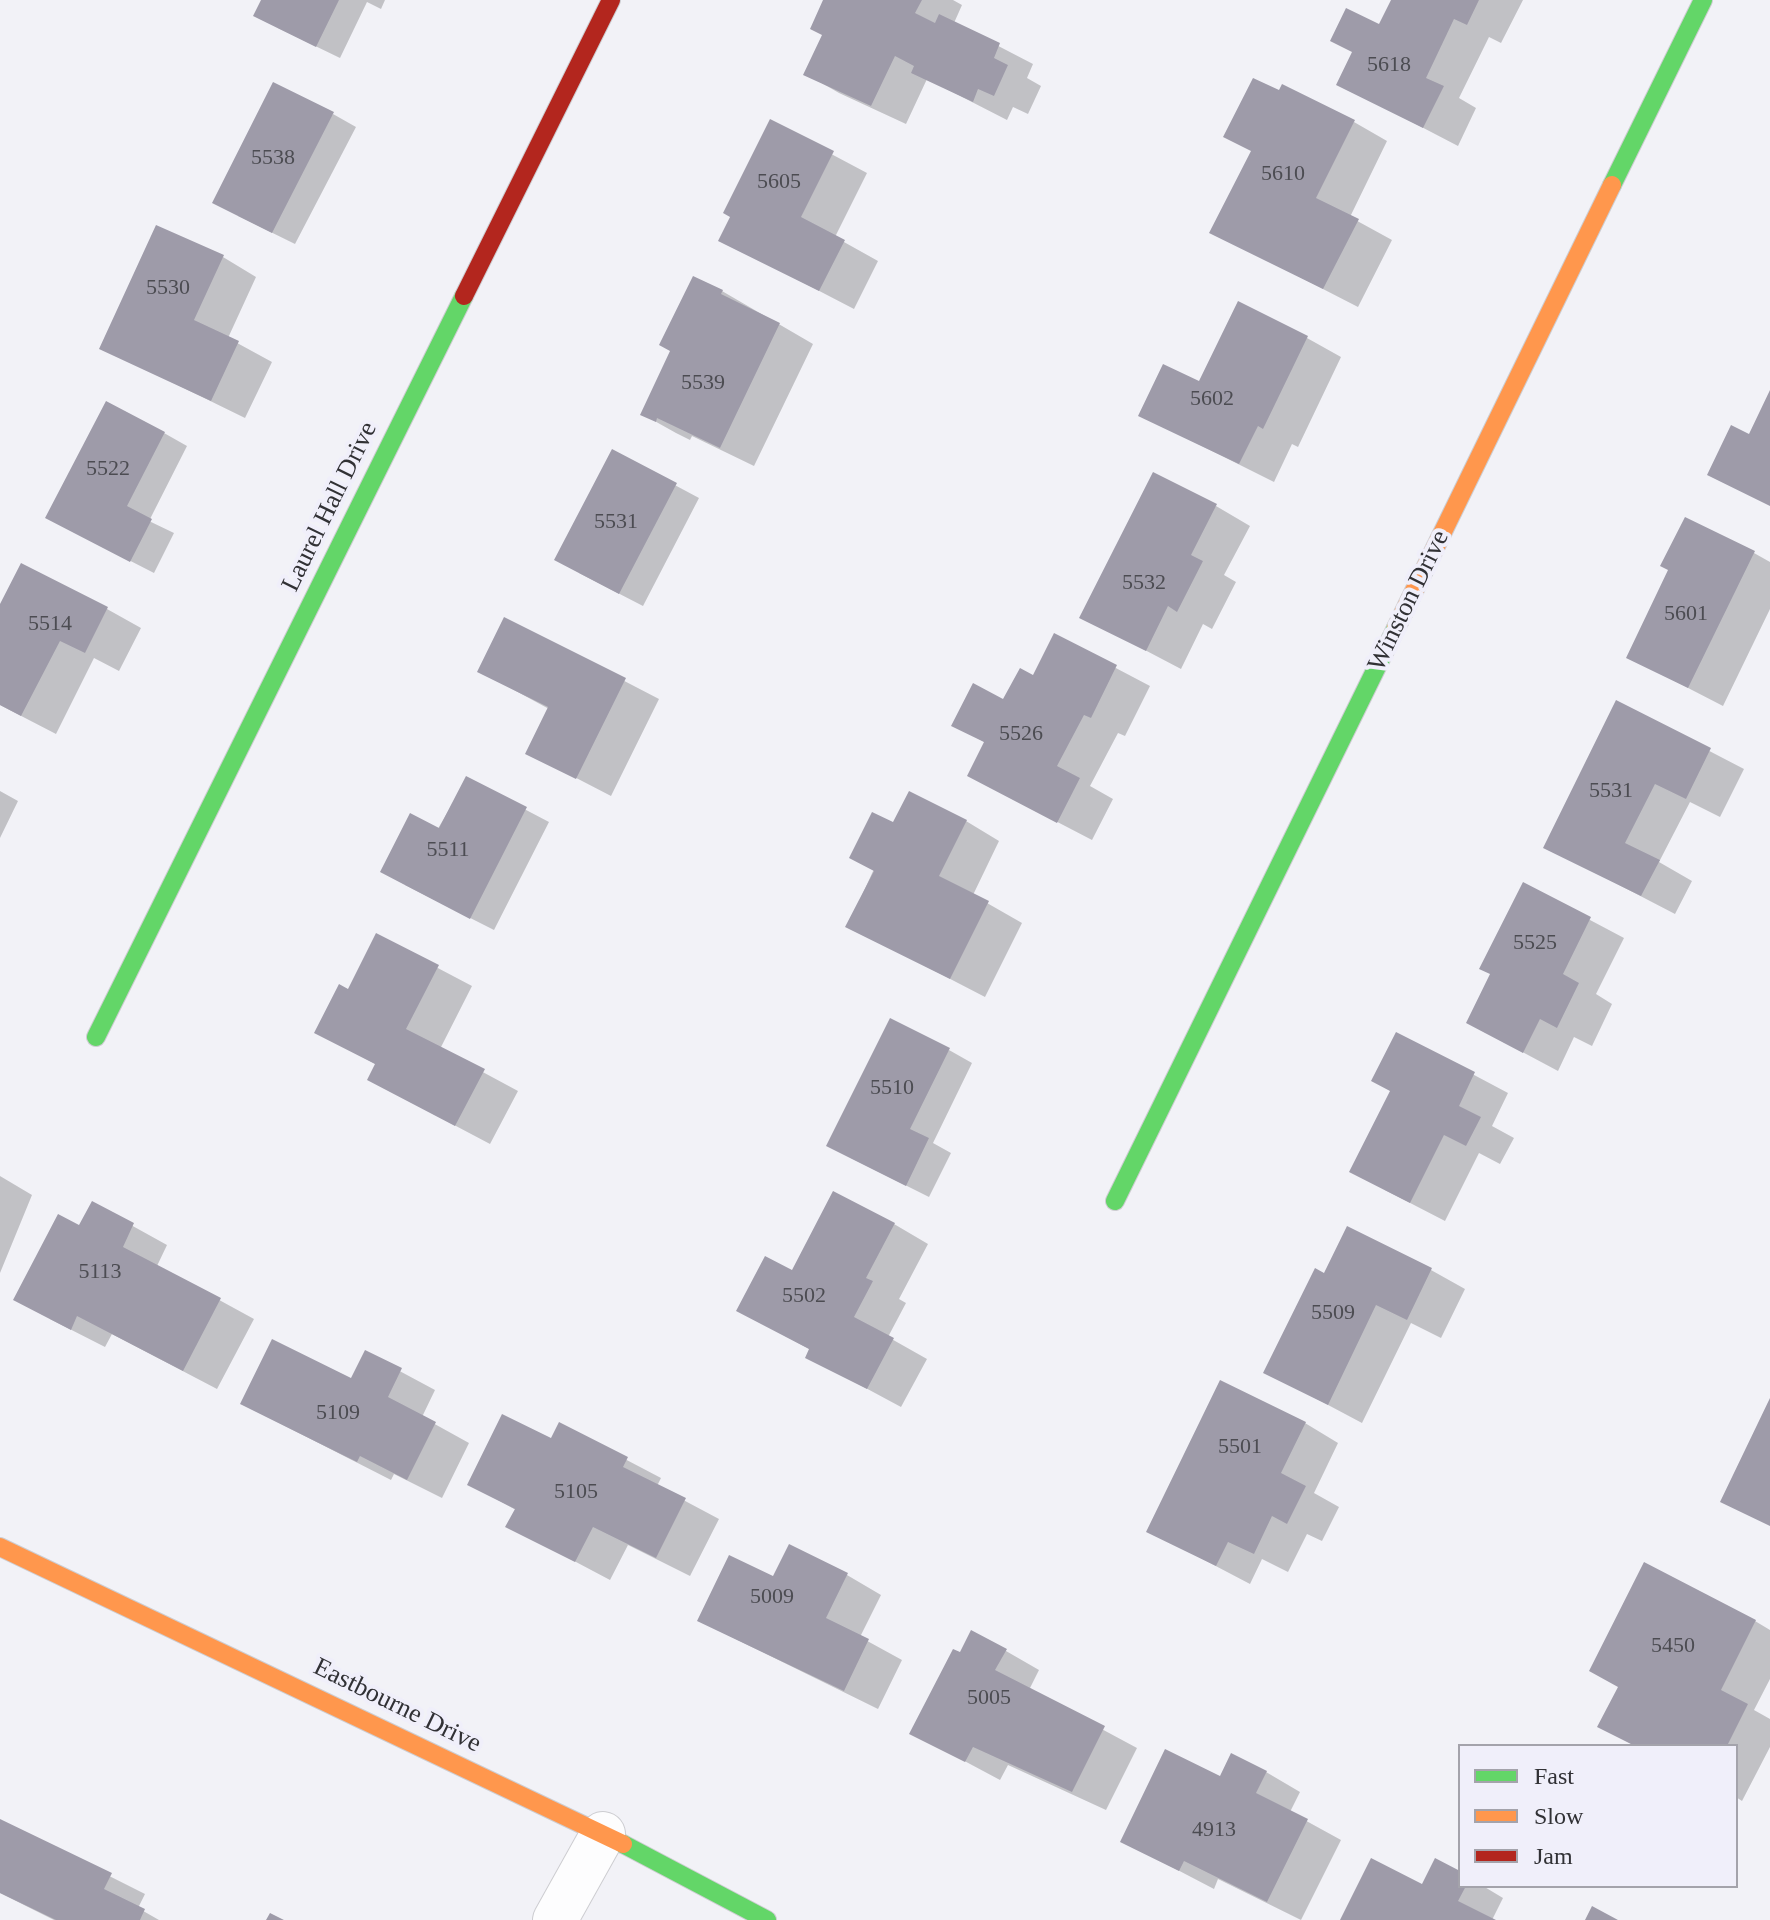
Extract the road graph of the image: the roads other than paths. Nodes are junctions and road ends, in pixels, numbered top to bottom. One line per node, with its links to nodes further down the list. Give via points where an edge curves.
1 (611, 0): 3 (street, Laurel Hall Drive)
2 (1703, 0): 4 (street, Winston Drive)
3 (96, 1037)
4 (1115, 1201)
5 (0, 1547): 6 (street, Eastbourne Drive)
6 (603, 1834): 7 (street); 8 (street, Eastbourne Drive)
7 (555, 1920)
8 (767, 1920)

